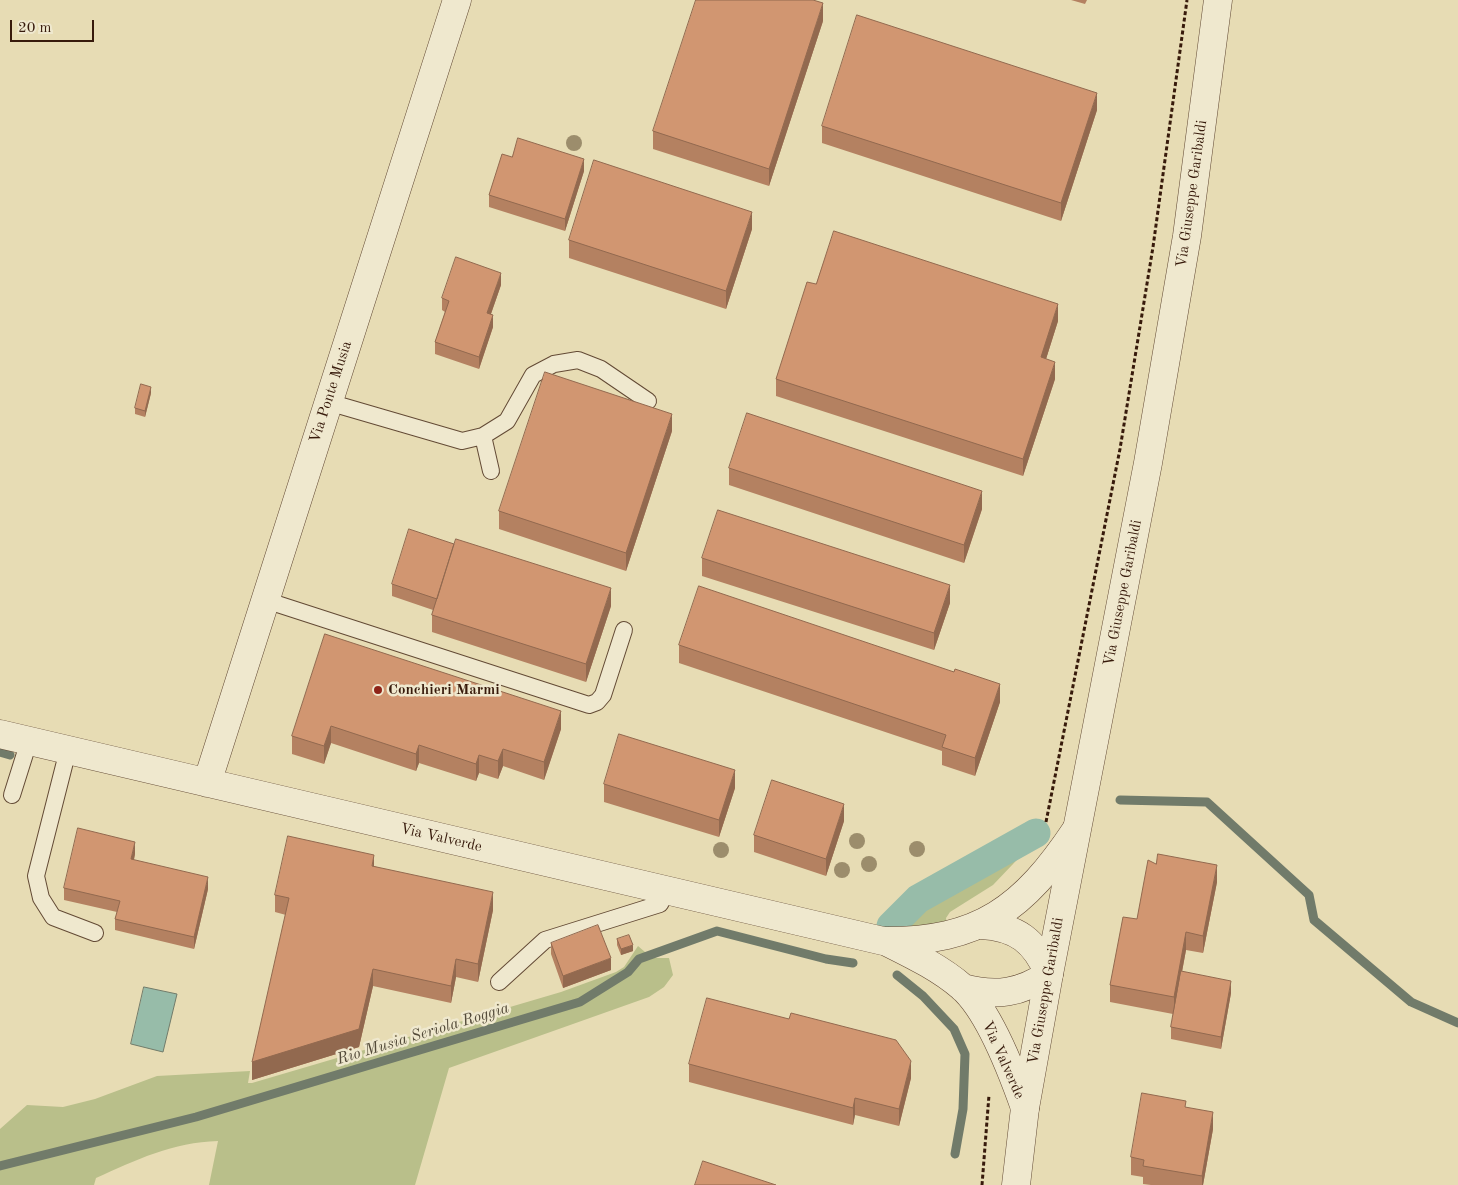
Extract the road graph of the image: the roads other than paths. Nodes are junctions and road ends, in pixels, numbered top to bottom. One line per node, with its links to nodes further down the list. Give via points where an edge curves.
1 (457, 0): 4 (street, Via Ponte Musia)
2 (1218, 0): 14 (street, Via Giuseppe Garibaldi, via 1180,276 1148,463)
3 (648, 401): 5 (lane, via 601,369 578,360 554,364 533,374 507,421)
4 (328, 402): 5 (lane, via 462,441); 7 (street, Via Ponte Musia)
5 (483, 436): 6 (lane)
6 (491, 471)
7 (265, 600): 8 (lane, via 589,705 603,695); 12 (street, Via Ponte Musia)
8 (624, 630)
9 (0, 734): 10 (street, Via Valverde)
10 (29, 741): 11 (street, Via Valverde); 13 (lane)
11 (68, 750): 12 (street, Via Valverde); 17 (lane, via 36,876 41,898 53,917)
12 (207, 783): 15 (street, Via Valverde)
13 (12, 795)
14 (1076, 830): 16 (street, Via Valverde, via 1058,858 1035,884); 19 (street, Via Giuseppe Garibaldi)
15 (667, 891): 18 (street, Via Valverde); 20 (lane, via 660,904 545,940)
16 (981, 925): 18 (street, Via Valverde, via 933,939); 19 (street, Via Valverde, via 1000,926 1017,933 1042,958)
17 (95, 933)
18 (883, 941): 21 (street, Via Valverde, via 938,969)
19 (1049, 974): 21 (street, Via Valverde, via 1017,991 999,994); 22 (street, Via Giuseppe Garibaldi)
20 (499, 982)
21 (963, 988): 22 (street, Via Valverde, via 1000,1045)
22 (1025, 1108): 23 (street, Via Giuseppe Garibaldi)
23 (1016, 1185)

